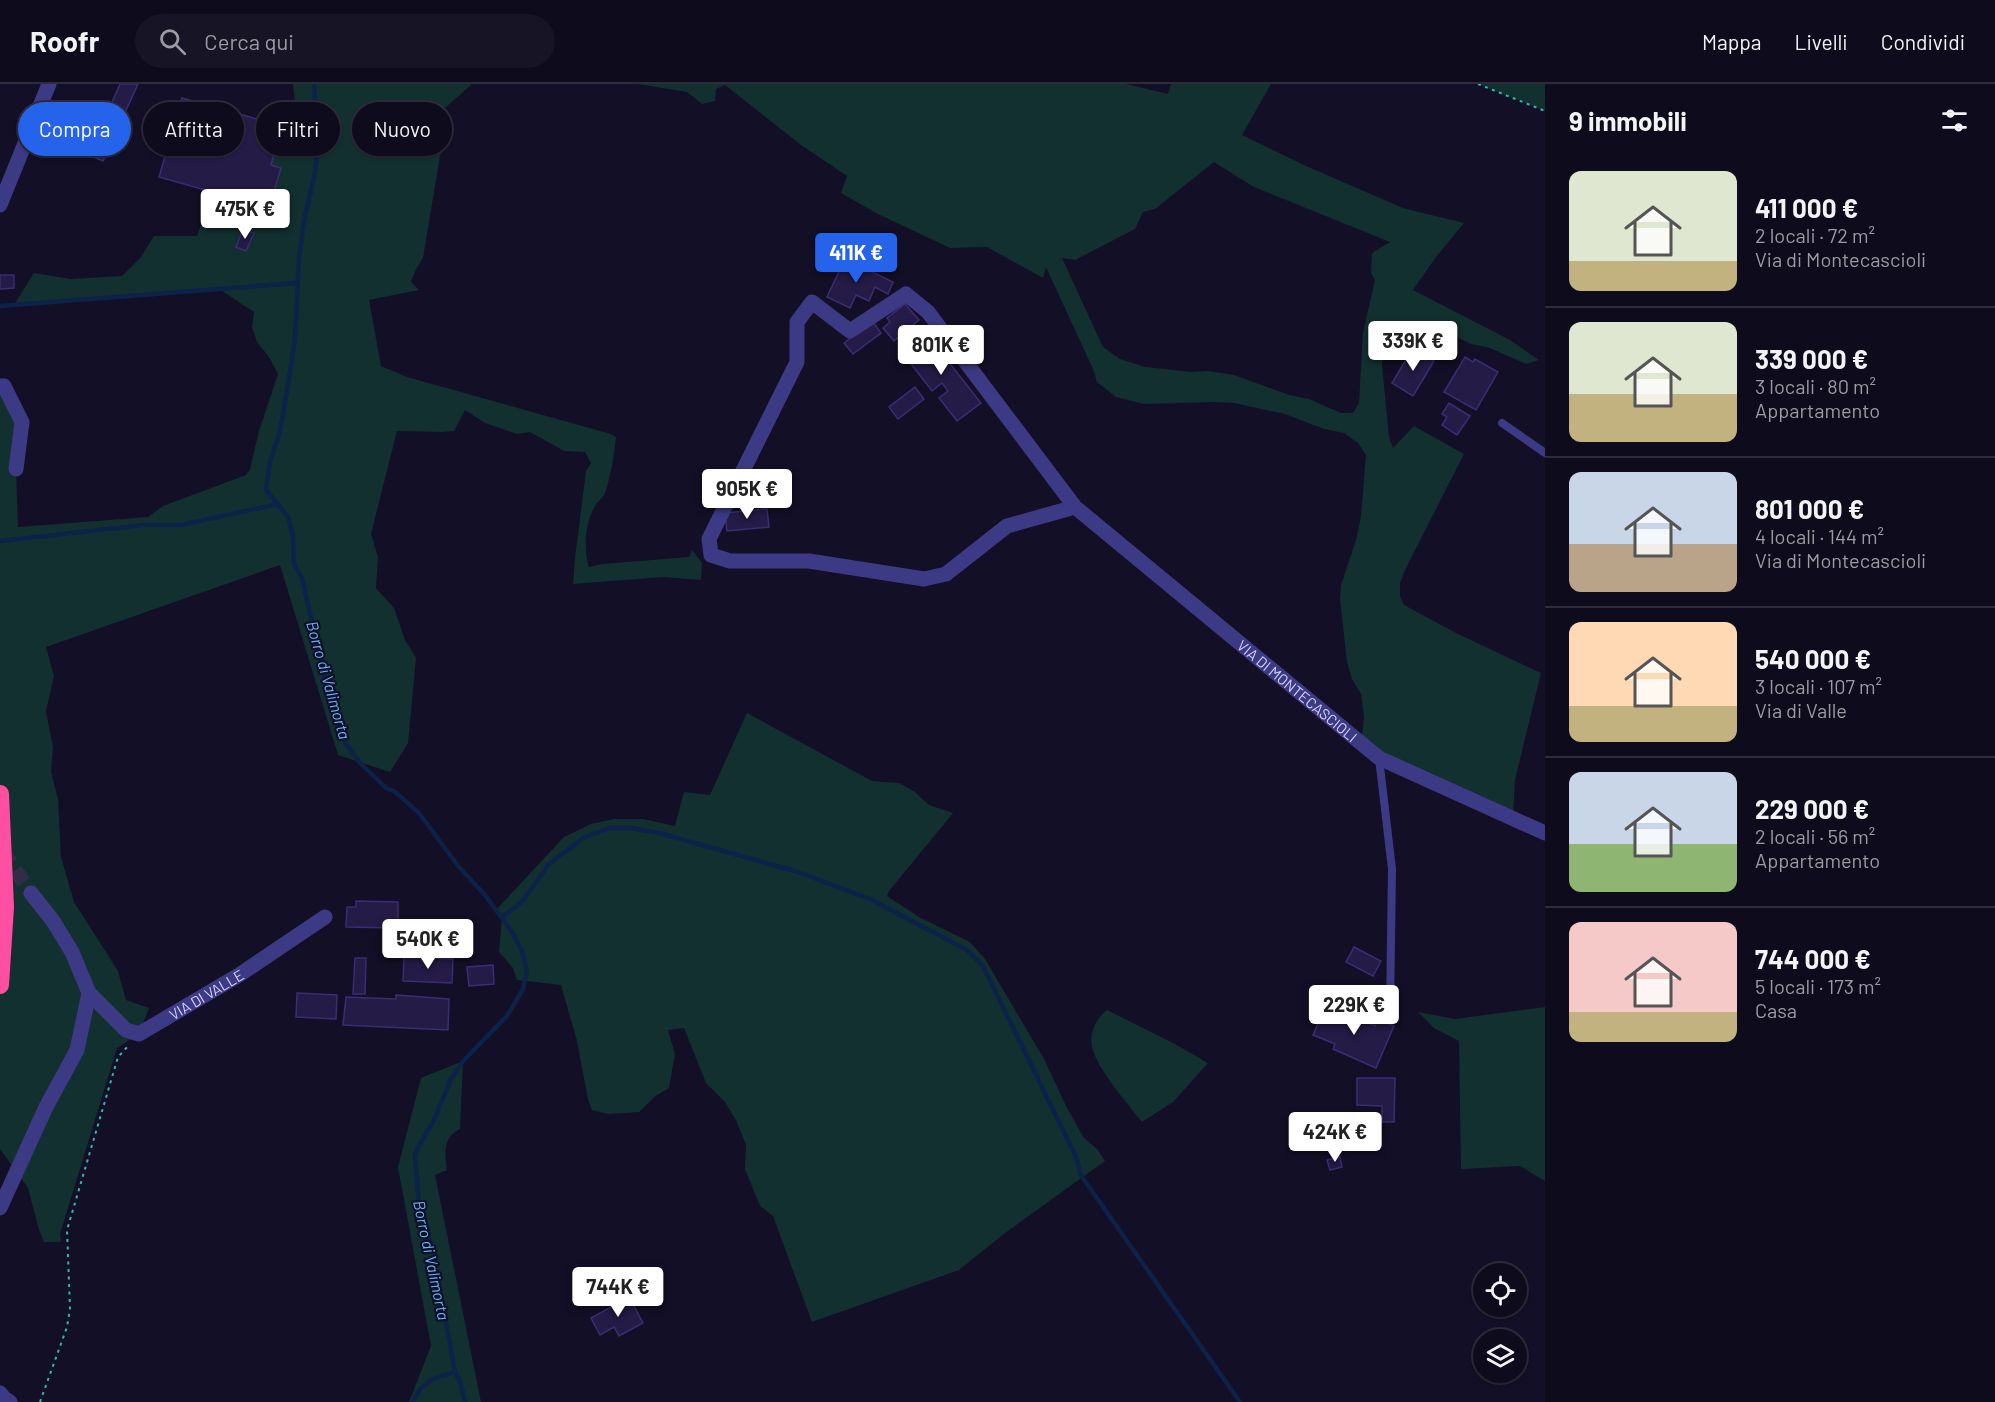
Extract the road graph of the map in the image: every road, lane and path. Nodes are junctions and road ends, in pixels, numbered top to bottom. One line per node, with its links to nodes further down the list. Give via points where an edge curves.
1 (49, 84): 4 (street)
2 (1478, 84): 3 (path)
3 (1545, 111)
4 (0, 205)
5 (0, 386): 8 (street, via 4,386 22,422)
6 (1502, 423): 7 (lane)
7 (1545, 453)
8 (16, 469)
9 (1075, 507): 9 (street, VIA DI MONTECASCIOLI, via 928,312 906,294 850,331 812,302 797,322 797,362 709,539 711,555 730,561 808,561 924,579 946,574 1007,526); 10 (street, VIA DI MONTECASCIOLI)
10 (1379, 758): 12 (street, VIA DI MONTECASCIOLI); 17 (lane, via 1392,869)
11 (0, 794): 15 (highway, via 5,908)
12 (1545, 833)
13 (31, 893): 16 (street, via 72,952)
14 (325, 917): 18 (street, VIA DI VALLE, via 239,975)
15 (0, 985)
16 (89, 993): 18 (street, via 126,1030); 19 (street, via 77,1050)
17 (1390, 1008)
18 (139, 1034): 22 (path, via 118,1057 67,1230 70,1309)
19 (0, 1208)
20 (0, 1393): 21 (street)
21 (10, 1402)
22 (40, 1402)

